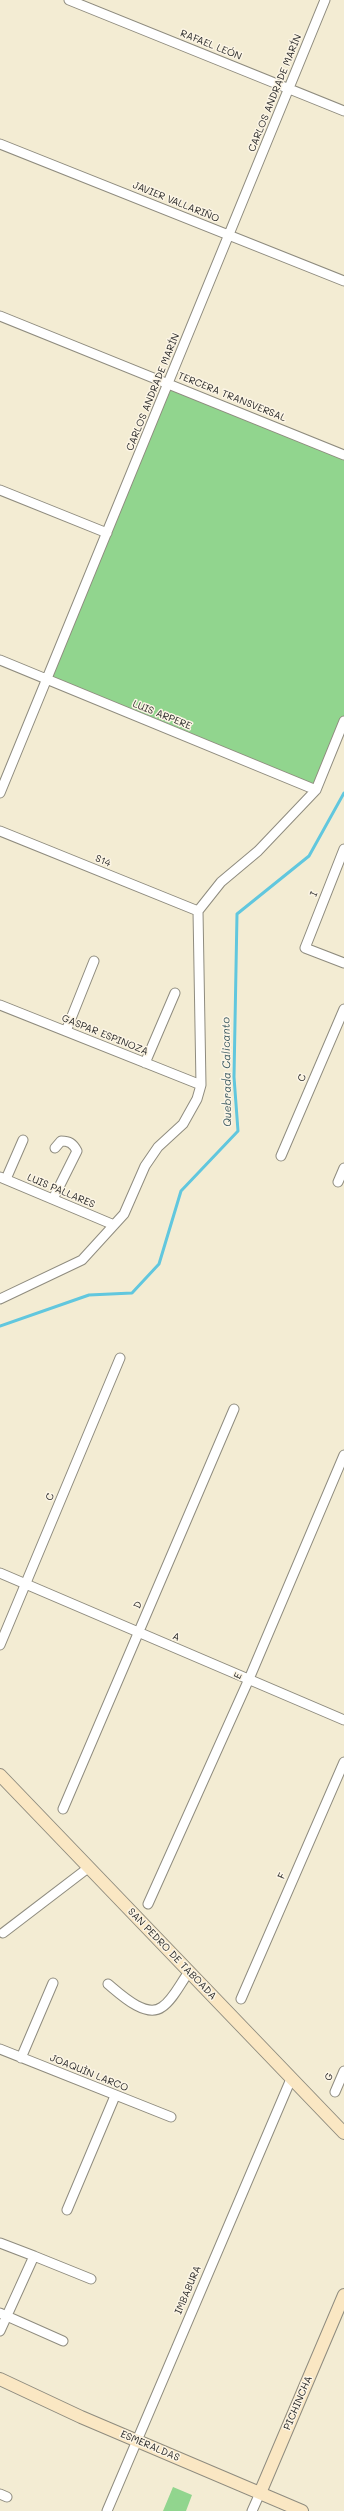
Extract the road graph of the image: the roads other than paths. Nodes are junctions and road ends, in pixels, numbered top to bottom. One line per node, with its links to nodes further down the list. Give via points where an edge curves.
1 (69, 0): 3 (street, RAFAEL LEÓN)
2 (325, 0): 3 (street, CARLOS ANDRADE MARÍN)
3 (289, 89): 4 (street, RAFAEL LEÓN); 6 (street, CARLOS ANDRADE MARÍN)
4 (344, 111)
5 (0, 144): 6 (street, JAVIER VALLARIÑO)
6 (229, 235): 7 (street, JAVIER VALLARIÑO); 9 (street, CARLOS ANDRADE MARÍN)
7 (344, 281)
8 (0, 316): 9 (street, TERCERA TRANSVERSAL)
9 (168, 384): 10 (street, TERCERA TRANSVERSAL); 12 (street, CARLOS ANDRADE MARÍN)
10 (344, 454)
11 (0, 490): 12 (street)
12 (107, 533): 14 (street, CARLOS ANDRADE MARÍN)
13 (0, 660): 14 (street, LUIS ARPERE)
14 (47, 679): 16 (street, LUIS ARPERE); 17 (street, CARLOS ANDRADE MARÍN)
15 (344, 721): 16 (street)
16 (316, 790): 20 (street, via 258,851 221,882)
17 (0, 793)
18 (0, 831): 20 (street, S14)
19 (344, 849): 22 (street, I, via 305,948)
20 (198, 911): 28 (street)
21 (94, 961): 26 (street)
22 (344, 963)
23 (174, 993): 27 (street)
24 (0, 1005): 26 (street, GASPAR ESPINOZA)
25 (344, 1009): 31 (street, C)
26 (66, 1031): 27 (street, GASPAR ESPINOZA)
27 (145, 1063): 28 (street, GASPAR ESPINOZA)
28 (201, 1085): 36 (street, via 197,1099 183,1124 158,1147 145,1166 124,1214)
29 (23, 1140): 33 (street)
30 (55, 1148): 35 (street, via 61,1141 67,1141 77,1151)
31 (281, 1156)
32 (344, 1168): 34 (street)
33 (3, 1178): 35 (street, LUIS PALLARES)
34 (338, 1182)
35 (53, 1200): 36 (street, LUIS PALLARES)
36 (114, 1225): 37 (street, via 82,1260)
37 (0, 1299)
38 (120, 1358): 42 (street, C)
39 (234, 1409): 43 (street, D)
40 (344, 1455): 45 (street, E)
41 (0, 1572): 42 (street, A)
42 (26, 1584): 43 (street, A); 44 (street, C)
43 (138, 1633): 45 (street, A); 49 (street, D)
44 (0, 1644)
45 (249, 1679): 46 (street, A); 51 (street, E)
46 (344, 1720)
47 (344, 1762): 56 (street, F)
48 (0, 1775): 50 (street, SAN PEDRO DE TABOADA)
49 (63, 1809)
50 (88, 1868): 52 (street); 53 (street, SAN PEDRO DE TABOADA)
51 (148, 1904)
52 (3, 1933)
53 (189, 1972): 55 (street, via 163,2006 156,2010 142,2008); 60 (street, SAN PEDRO DE TABOADA)
54 (53, 1983): 58 (street)
55 (108, 1984)
56 (241, 1998)
57 (0, 2049): 58 (street, JOAQUÌN LARCO)
58 (21, 2058): 62 (street, JOAQUÌN LARCO)
59 (344, 2071): 61 (street, G)
60 (291, 2079): 64 (street, SAN PEDRO DE TABOADA); 74 (street, IMBABURA)
61 (335, 2092)
62 (115, 2096): 63 (street, JOAQUÌN LARCO); 65 (street)
63 (171, 2117)
64 (344, 2133)
65 (68, 2210)
66 (0, 2243): 67 (street)
67 (34, 2256): 68 (street); 70 (street)
68 (91, 2279)
69 (344, 2296): 75 (street, PICHINCHA)
70 (4, 2315): 71 (street); 72 (street)
71 (0, 2331)
72 (63, 2341)
73 (0, 2379): 74 (street, ESMERALDAS)
74 (136, 2440): 75 (street, ESMERALDAS); 76 (street, IMBABURA)
75 (260, 2493): 77 (street, PICHINCHA); 78 (street, ESMERALDAS)
76 (107, 2511)
77 (252, 2511)
78 (302, 2511)

